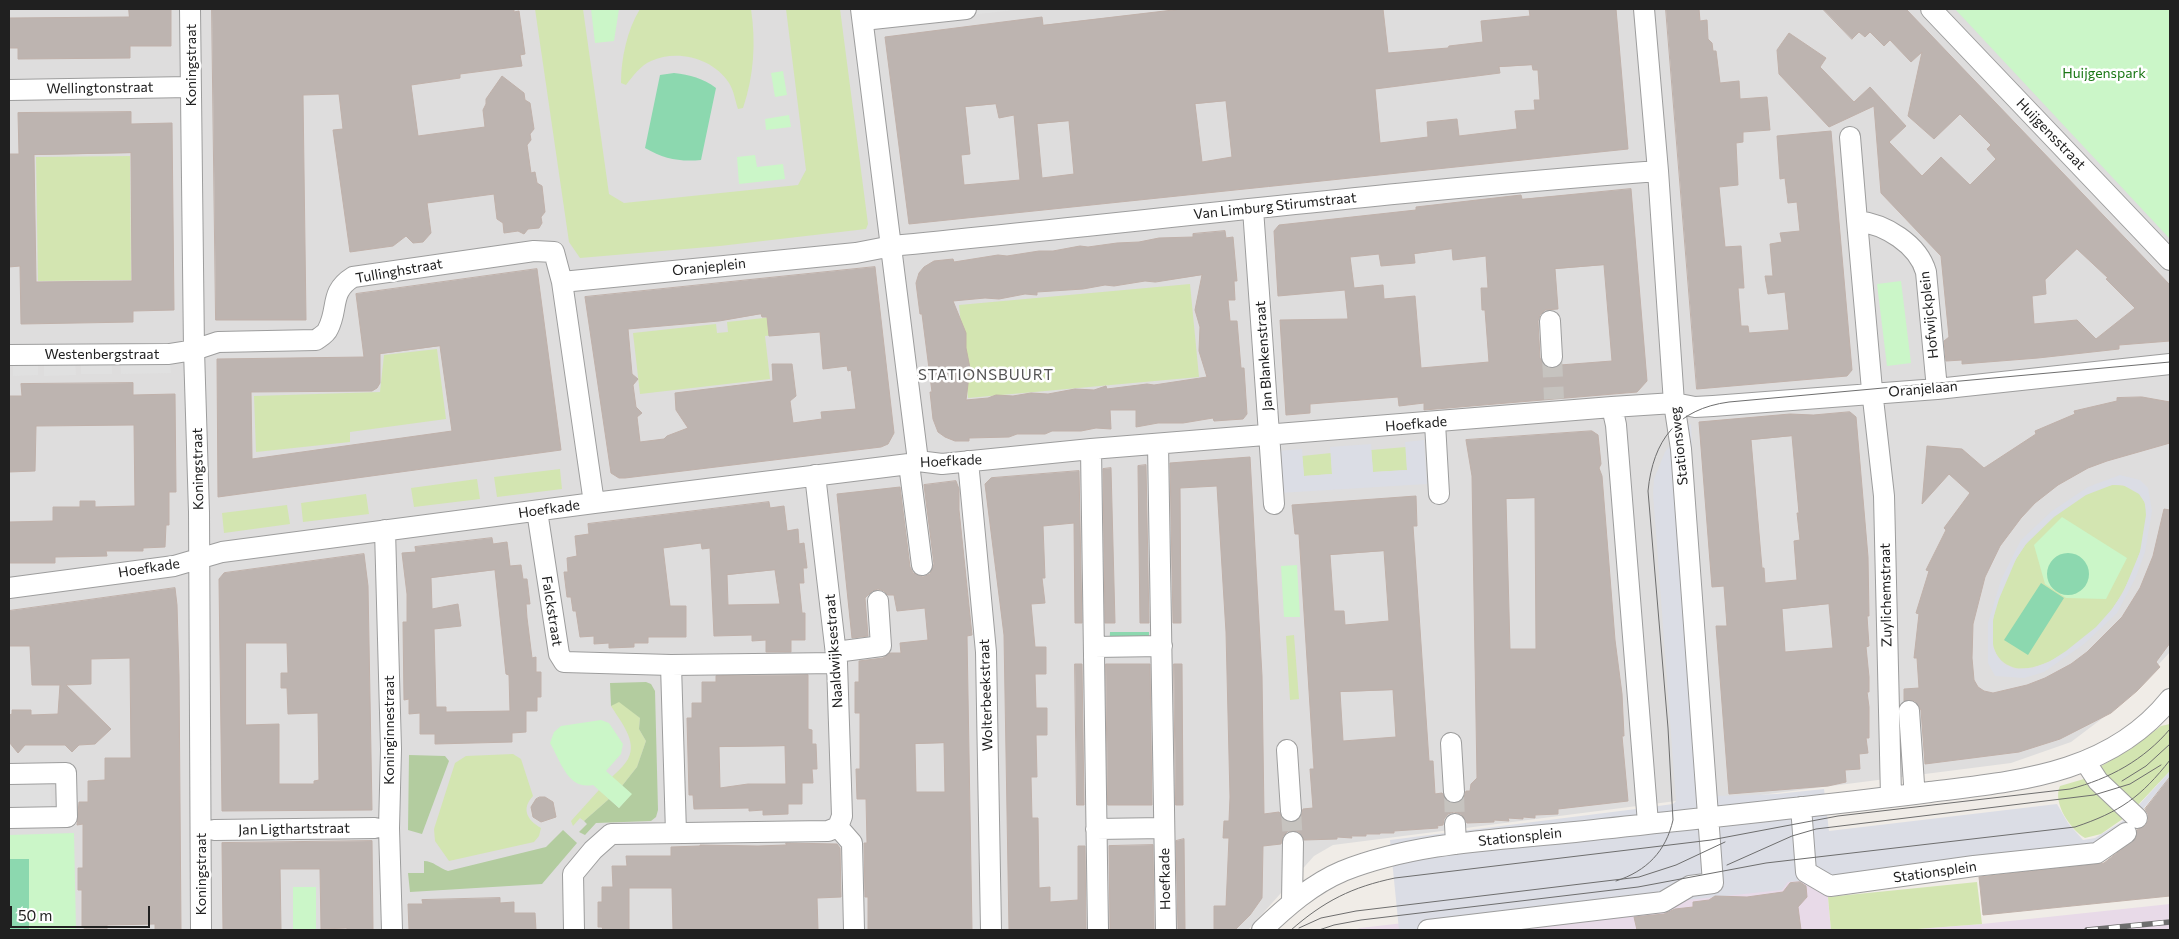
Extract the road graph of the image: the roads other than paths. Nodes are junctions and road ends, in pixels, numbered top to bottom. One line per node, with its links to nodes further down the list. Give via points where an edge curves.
1 (190, 9): 6 (street, Koningstraat)
2 (966, 9): 5 (street)
3 (1644, 9): 9 (street, Stationsweg)
4 (1931, 9): 14 (street, Huijgensstraat)
5 (862, 14): 12 (street)
6 (190, 87): 7 (street, Wellingtonstraat); 17 (street, Koningstraat)
7 (9, 90)
8 (1850, 137): 11 (street)
9 (1658, 171): 10 (street, Van Limburg Stirumstraat, via 1499,183); 23 (street, Stationsweg)
10 (1253, 208): 12 (street, Van Limburg Stirumstraat); 26 (street, Jan Blankenstraat)
11 (1857, 221): 21 (street, Hofwijckplein, via 1884,227 1915,251 1923,262); 22 (street)
12 (892, 246): 13 (street, Van Limburg Stirumstraat); 30 (street)
13 (856, 253): 15 (street, Oranjeplein)
14 (2170, 260)
15 (562, 282): 17 (street, Tullinghstraat, via 554,252 534,251 353,277 343,283 327,331 316,340 218,342); 33 (street)
16 (1550, 321): 19 (street)
17 (194, 350): 18 (street, Westenbergstraat, via 169,354); 37 (street, Koningstraat)
18 (9, 354)
19 (1552, 357)
20 (2170, 364): 21 (street, Oranjelaan)
21 (1937, 388): 22 (street, Oranjelaan)
22 (1872, 394): 23 (street, Oranjelaan, via 1695,407); 53 (street, Zuylichemstraat, via 1884,496)
23 (1674, 403): 24 (street, Hoefkade); 56 (street, Stationsweg, via 1679,422)
24 (1612, 408): 25 (street, Hoefkade, via 1556,405); 59 (street, via 1617,435)
25 (1435, 423): 26 (street, Hoefkade); 32 (street)
26 (1269, 436): 27 (street, Hoefkade); 34 (street, Jan Blankenstraat)
27 (1158, 444): 28 (street, Hoefkade); 42 (street, Hoefkade)
28 (1091, 449): 29 (street, Hoefkade); 41 (street)
29 (968, 461): 30 (street, Hoefkade, via 942,464); 73 (street, Wolterbeekstraat, via 986,652)
30 (914, 462): 31 (street, Hoefkade); 38 (street)
31 (815, 475): 33 (street, Hoefkade); 43 (street, Naaldwijksestraat)
32 (1439, 494)
33 (594, 503): 35 (street, Hoefkade)
34 (1274, 504)
35 (537, 510): 36 (street, Hoefkade); 44 (street, Falckstraat, via 559,654 564,662)
36 (385, 530): 37 (street, Hoefkade, via 222,552); 70 (street, Koninginnestraat)
37 (199, 559): 39 (street, Hoefkade, via 174,566); 69 (street, Koningstraat)
38 (922, 566)
39 (9, 588)
40 (878, 601): 43 (street, Falckstraat, via 882,646)
41 (1094, 646): 42 (street); 63 (street)
42 (1162, 646): 62 (street, Hoefkade)
43 (837, 657): 44 (street, Falckstraat); 60 (street, Naaldwijksestraat, via 842,816)
44 (671, 664): 65 (street)
45 (2169, 704): 49 (street, Stationsplein, via 2134,734)
46 (1909, 711): 51 (street)
47 (1451, 743): 52 (street)
48 (1288, 750): 55 (street)
49 (2085, 761): 53 (street, Stationsplein, via 2034,777); 54 (street, Stationsplein, via 2098,781 2123,807 2131,825 2097,853 1830,886 1806,872)
50 (9, 774): 57 (street, via 66,773 67,817)
51 (1914, 784)
52 (1454, 792)
53 (1891, 792): 54 (street, Stationsplein)
54 (1801, 807): 56 (street, Stationsplein)
55 (1291, 811)
56 (1709, 817): 59 (street, Stationsplein); 77 (street, Stationsweg, via 1713,883 1690,886 1664,902)
57 (9, 818)
58 (1455, 824): 67 (street)
59 (1648, 824): 67 (street, Stationsplein)
60 (838, 827): 65 (street, via 828,831); 72 (street, via 852,843)
61 (375, 828): 64 (street, Jan Ligthartstraat)
62 (1164, 828): 63 (street, Hoefkade); 75 (street, Hoefkade)
63 (1096, 829): 74 (street)
64 (214, 830)
65 (676, 833): 71 (street, via 610,834 593,850 573,874)
66 (1293, 842): 68 (street)
67 (1456, 844): 68 (street, Stationsplein, via 1400,852 1340,872)
68 (1292, 901): 76 (street, Stationsplein)
69 (201, 930)
70 (392, 930)
71 (574, 930)
72 (854, 930)
73 (991, 930)
74 (1098, 930)
75 (1166, 930)
76 (1262, 930)
77 (1428, 930)

